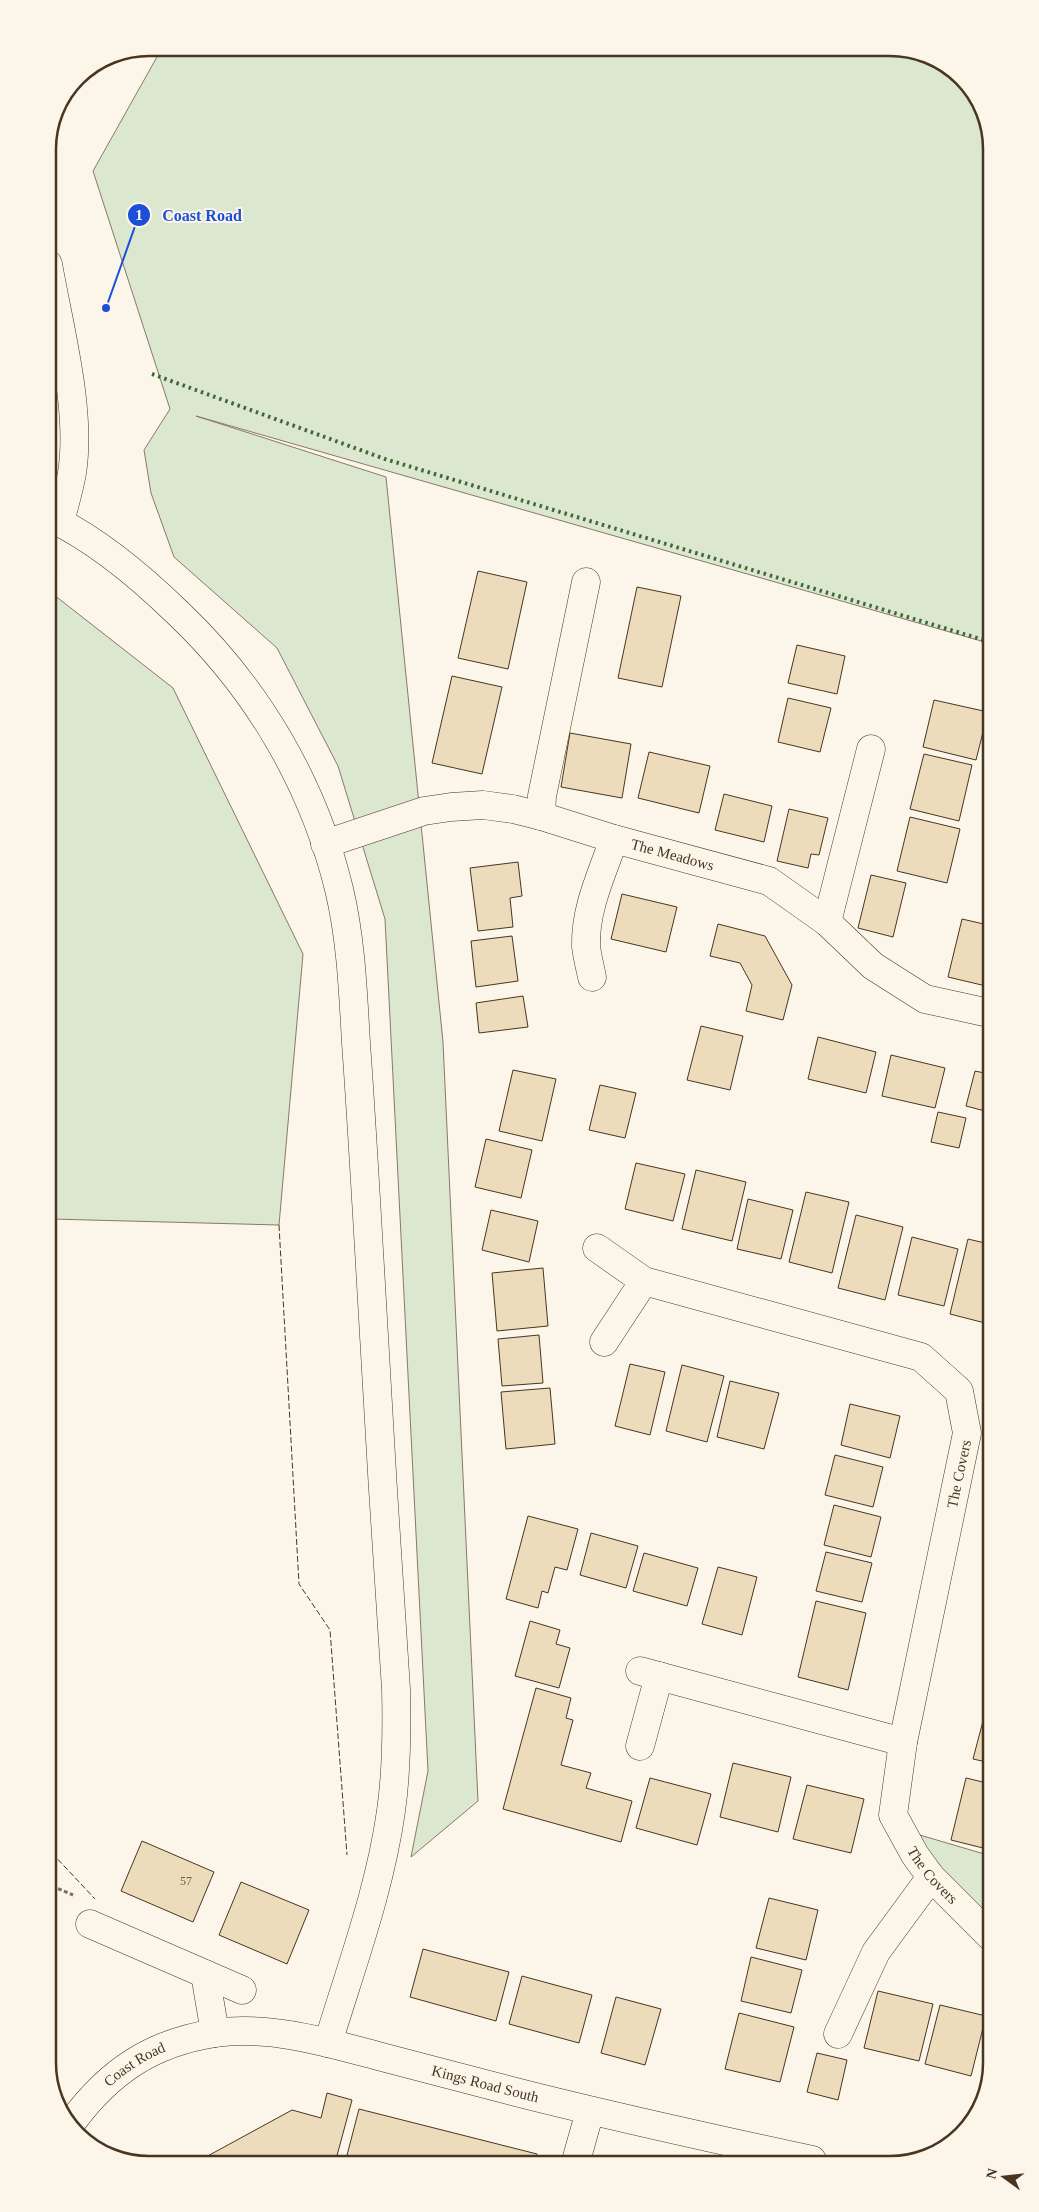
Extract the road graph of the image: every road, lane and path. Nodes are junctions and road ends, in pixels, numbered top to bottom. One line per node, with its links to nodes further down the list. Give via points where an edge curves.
1 (56, 310): 2 (street, via 73,408 74,439 72,473)
2 (56, 514)
3 (56, 520): 8 (street, via 145,581 230,666 284,746)
4 (586, 582): 6 (street, via 542,796)
5 (871, 749): 9 (street)
6 (541, 816): 7 (street, The Meadows); 8 (street, The Meadows, via 483,805 451,807 424,811)
7 (614, 839): 9 (street, The Meadows, via 768,881); 10 (street, via 587,925 586,949)
8 (325, 844): 24 (street, via 344,916 353,992 396,1689 397,1752 391,1811 377,1885)
9 (827, 922): 11 (street, The Meadows, via 873,966 926,999)
10 (592, 976)
11 (983, 1012)
12 (597, 1248): 13 (street, The Covers)
13 (644, 1281): 14 (street); 15 (street, The Covers, via 921,1357 959,1392 967,1433)
14 (604, 1342)
15 (903, 1742): 16 (street, via 649,1674); 17 (street, The Covers, via 893,1816)
16 (640, 1746)
17 (931, 1877): 19 (street, The Covers); 23 (street, via 876,1952)
18 (90, 1924): 20 (street)
19 (983, 1929)
20 (205, 1974): 21 (street); 22 (street)
21 (242, 1990)
22 (216, 2033): 24 (street, Kings Road South, via 248,2031); 26 (street, Coast Road, via 150,2051 96,2091)
23 (838, 2034)
24 (328, 2043): 25 (street, Kings Road South)
25 (590, 2111): 27 (street); 28 (street, Kings Road South)
26 (75, 2118)
27 (577, 2156)
28 (794, 2156)

